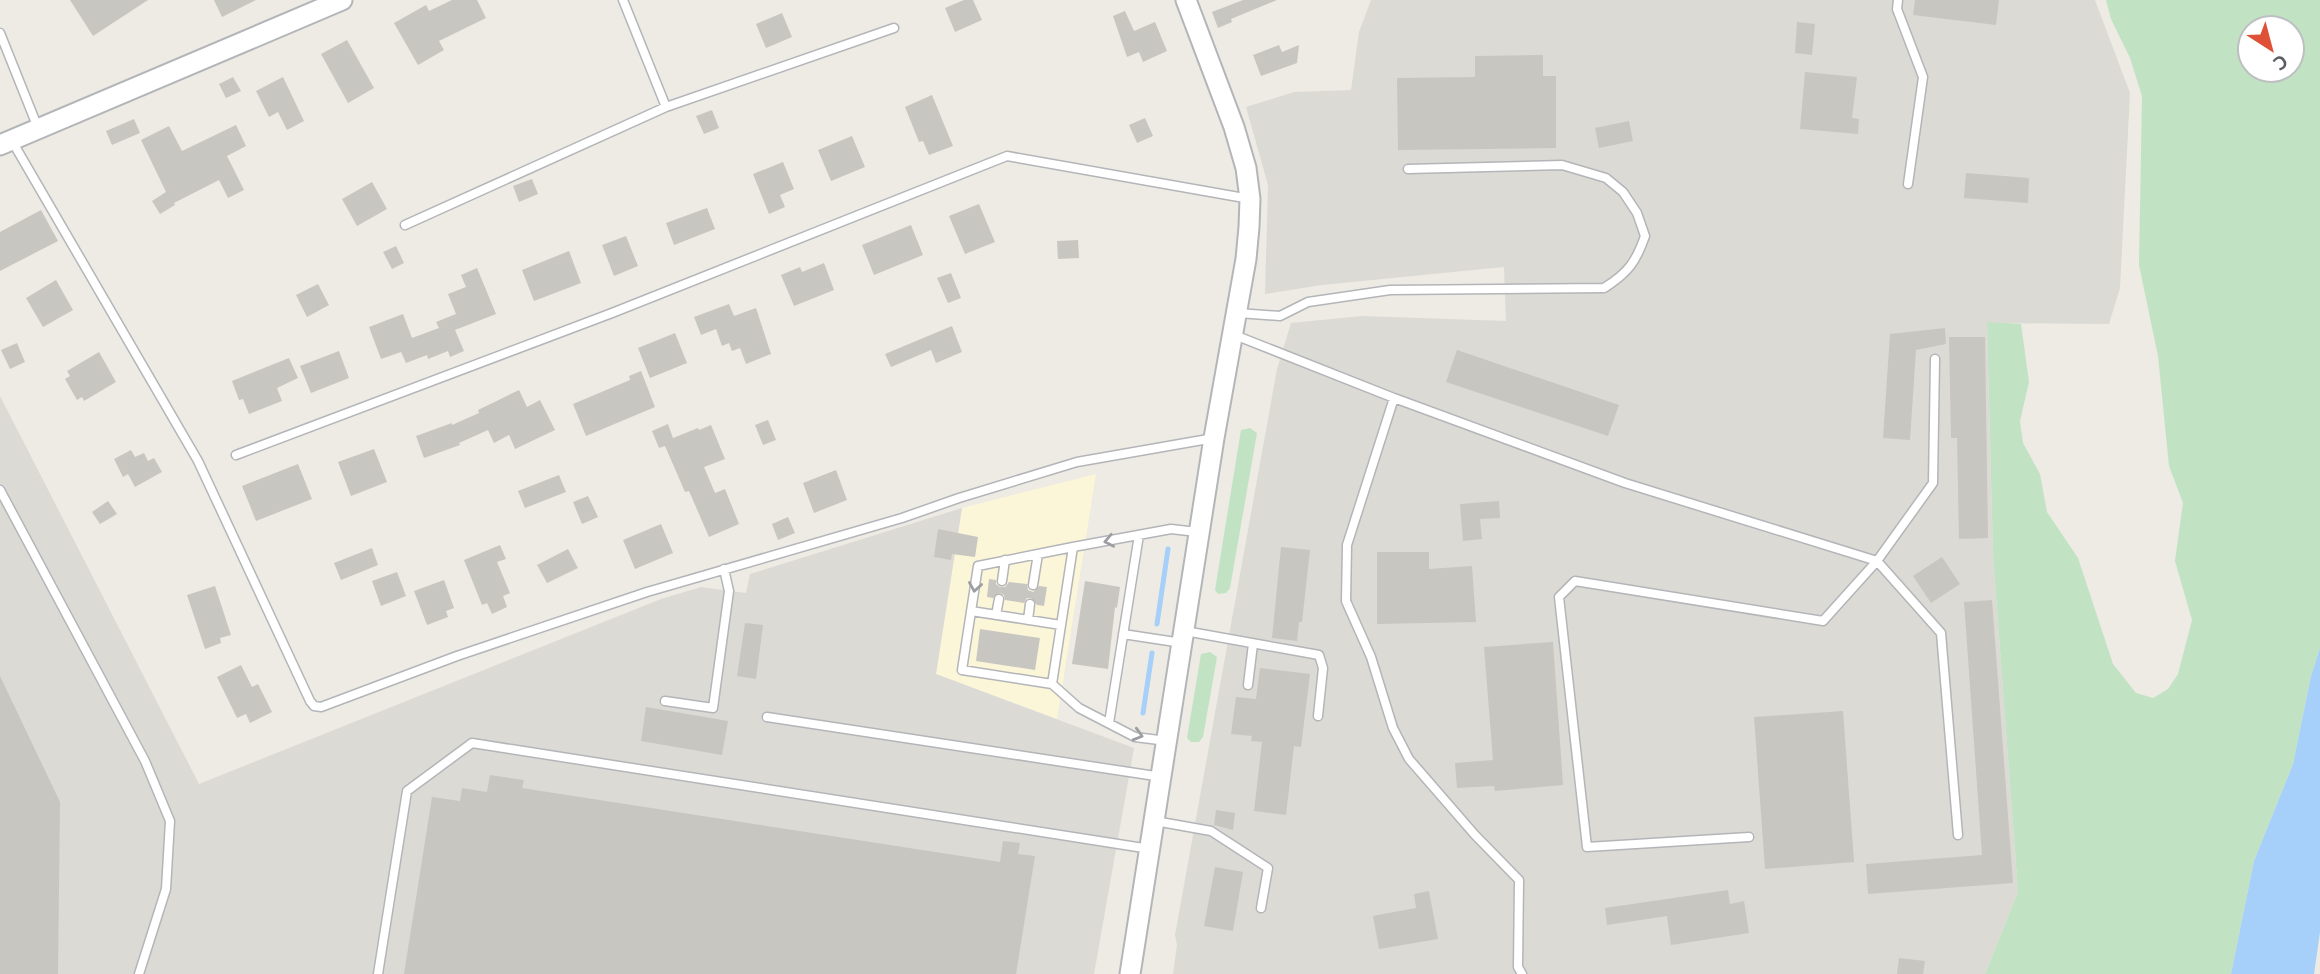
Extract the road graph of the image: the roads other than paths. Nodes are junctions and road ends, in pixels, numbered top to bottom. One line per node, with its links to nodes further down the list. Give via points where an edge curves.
1 (342, 0): 8 (street)
2 (622, 0): 7 (lane)
3 (1186, 0): 12 (street, via 1234,127)
4 (1898, 0): 11 (lane, via 1897,9 1923,77)
5 (894, 28): 7 (lane)
6 (0, 33): 8 (lane)
7 (666, 107): 13 (lane)
8 (38, 128): 9 (street)
9 (6, 143): 27 (lane, via 198,461 314,706)
10 (1408, 169): 14 (lane, via 1562,164 1606,178 1623,192 1645,236 1636,260 1621,278 1604,288 1390,290 1308,302 1280,316)
11 (1908, 184)
12 (1250, 200): 14 (street); 19 (lane, via 1007,156 612,313)
13 (405, 225)
14 (1236, 312): 15 (street)
15 (1232, 334): 17 (lane); 18 (street)
16 (1935, 359): 26 (lane, via 1933,483)
17 (1394, 398): 26 (lane, via 1625,482); 55 (lane, via 1347,545 1346,601 1409,759 1519,880 1518,967)
18 (1214, 438): 21 (street); 27 (lane, via 1077,462)
19 (236, 454)
20 (0, 490): 52 (lane, via 145,761 170,821 166,888)
21 (1200, 533): 22 (lane, via 1171,528); 37 (street)
22 (1139, 535): 23 (lane, one-way to 23); 36 (lane)
23 (1073, 547): 24 (lane); 35 (lane)
24 (1038, 554): 25 (lane); 29 (lane)
25 (1005, 560): 28 (lane); 32 (lane, one-way to 32, via 978,566)
26 (1877, 561): 48 (lane, via 1941,633); 49 (lane, via 1823,621 1575,581 1559,597 1587,847)
27 (724, 569): 41 (lane, via 729,591 713,708)
28 (1002, 581)
29 (1033, 585)
30 (999, 599): 33 (lane)
31 (1030, 604): 34 (lane)
32 (971, 611): 33 (lane); 39 (lane, via 962,670)
33 (996, 615): 34 (lane)
34 (1027, 620): 35 (lane)
35 (1061, 625): 39 (lane)
36 (1123, 634): 37 (lane); 44 (lane)
37 (1184, 637): 38 (lane); 45 (street)
38 (1254, 644): 40 (lane); 42 (lane, via 1319,655 1324,668)
39 (1052, 684): 44 (lane, via 1079,708)
40 (1248, 685)
41 (666, 701)
42 (1318, 716)
43 (766, 717): 46 (lane)
44 (1109, 723): 45 (lane, one-way to 45, via 1135,737)
45 (1167, 741): 46 (street)
46 (1162, 777): 47 (street)
47 (1155, 821): 50 (street); 51 (lane, via 1211,831 1268,868)
48 (1958, 835)
49 (1749, 837)
50 (1150, 849): 53 (lane, via 472,743 407,791); 54 (street)
51 (1261, 908)
52 (139, 974)
53 (378, 974)
54 (1130, 974)
55 (1522, 974)

